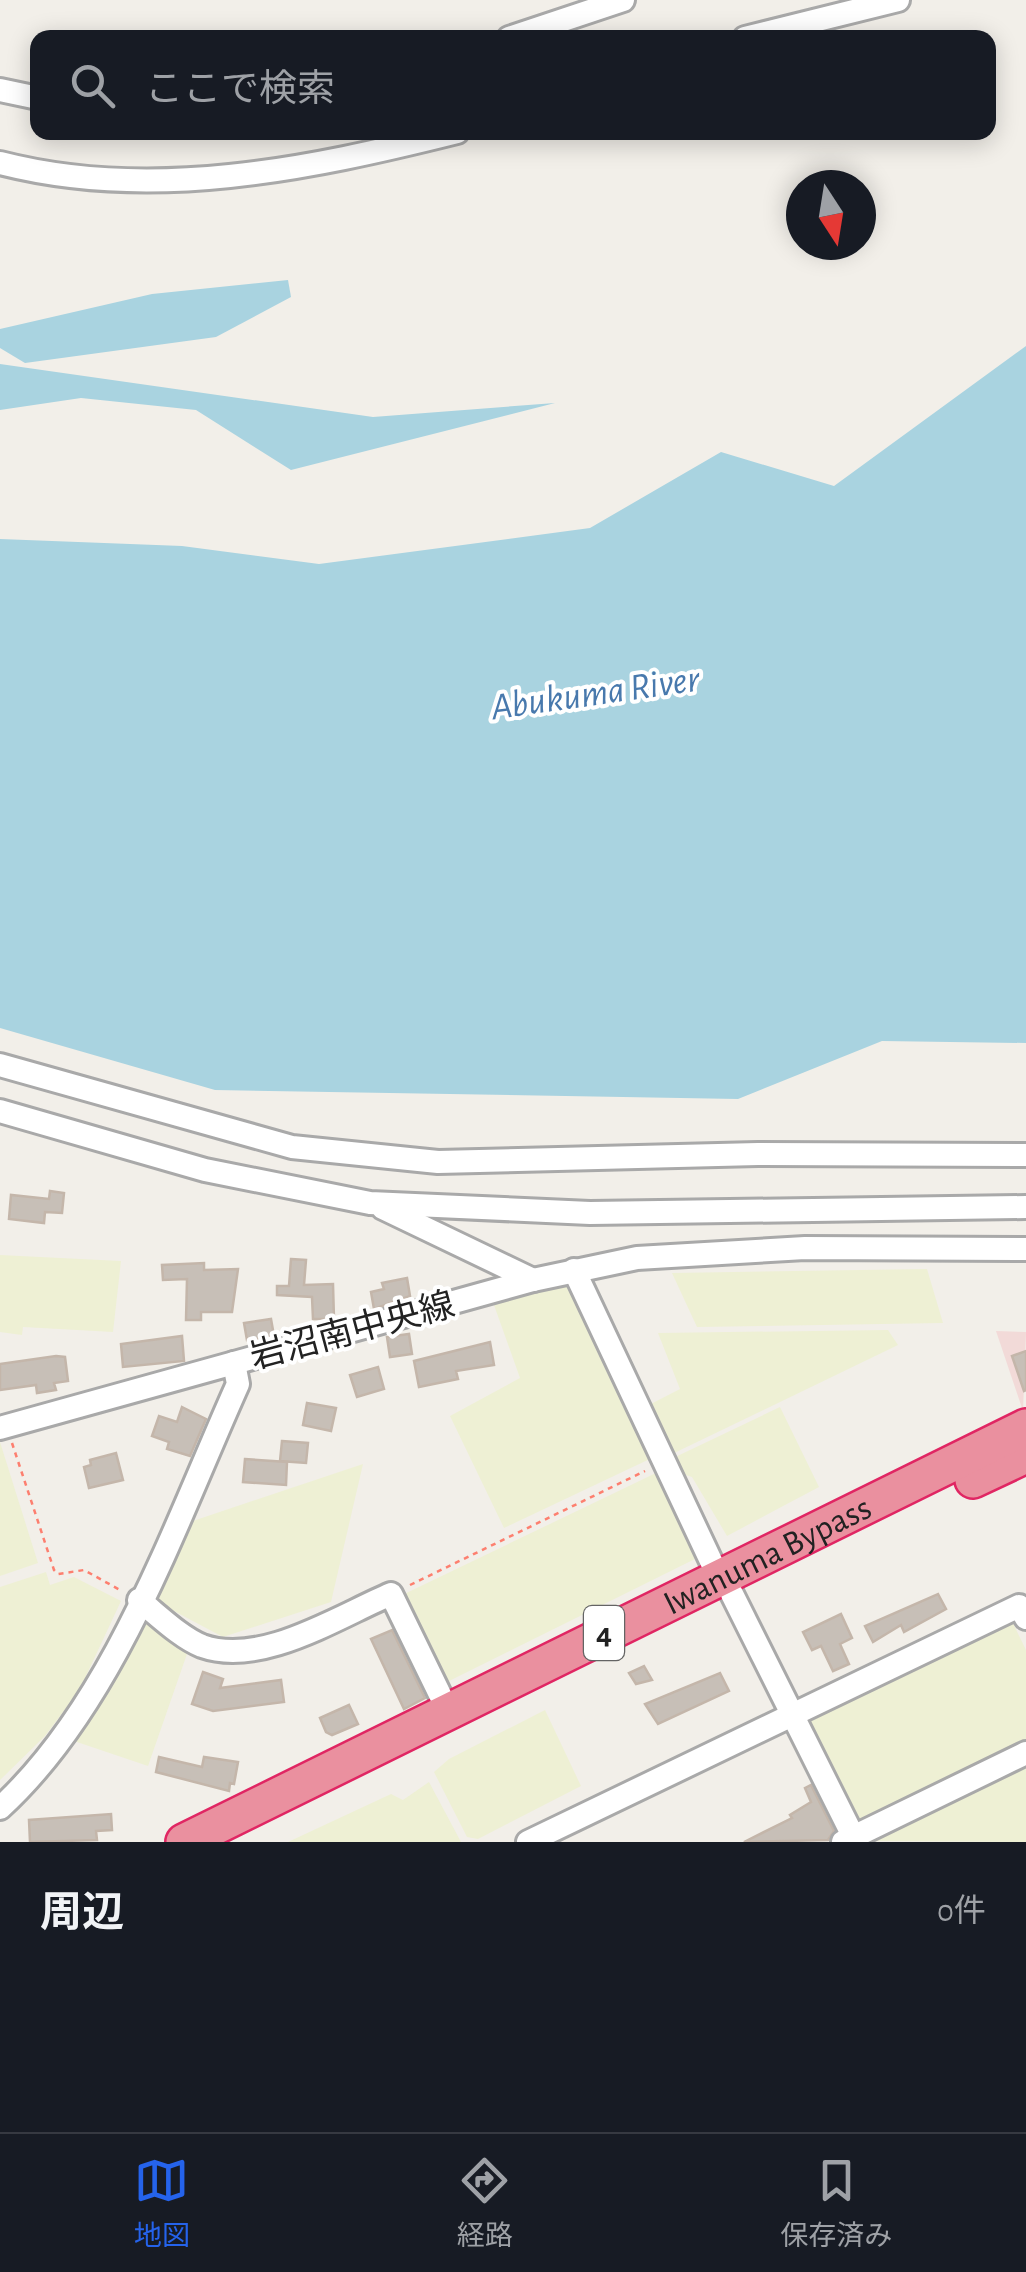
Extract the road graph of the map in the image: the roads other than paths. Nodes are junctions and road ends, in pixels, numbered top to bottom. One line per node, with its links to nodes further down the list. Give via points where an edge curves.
1 (623, 0): 3 (street)
2 (898, 0): 4 (street)
3 (533, 30)
4 (777, 30)
5 (0, 90): 6 (street)
6 (30, 96)
7 (422, 140): 8 (street, via 209,179 110,179)
8 (0, 162)
9 (0, 1065): 11 (street, via 292,1147 438,1162)
10 (0, 1110): 12 (street, via 205,1170)
11 (1026, 1156)
12 (370, 1203): 13 (street, via 590,1214); 16 (street)
13 (1026, 1208)
14 (1026, 1249): 15 (street, 岩沼南中央線, via 707,1251)
15 (574, 1270): 16 (street, 岩沼南中央線); 21 (street)
16 (533, 1280): 17 (street, 岩沼南中央線)
17 (234, 1362): 18 (street, 岩沼南中央線); 22 (street, via 238,1384)
18 (3, 1427)
19 (1026, 1427): 21 (highway, Iwanuma Bypass / 4)
20 (1026, 1455): 21 (highway, Iwanuma Bypass / 4)
21 (725, 1586): 24 (highway, Iwanuma Bypass / 4); 25 (street); 30 (highway, Iwanuma Bypass / 4)
22 (139, 1600): 24 (street, via 198,1644 232,1654 392,1594); 27 (street, via 72,1730)
23 (1026, 1618): 25 (street, via 1019,1606)
24 (448, 1711): 29 (highway, Iwanuma Bypass / 4)
25 (791, 1713): 28 (street); 31 (street)
26 (1026, 1754): 28 (street)
27 (0, 1808)
28 (850, 1840)
29 (184, 1842)
30 (233, 1842)
31 (528, 1842)

